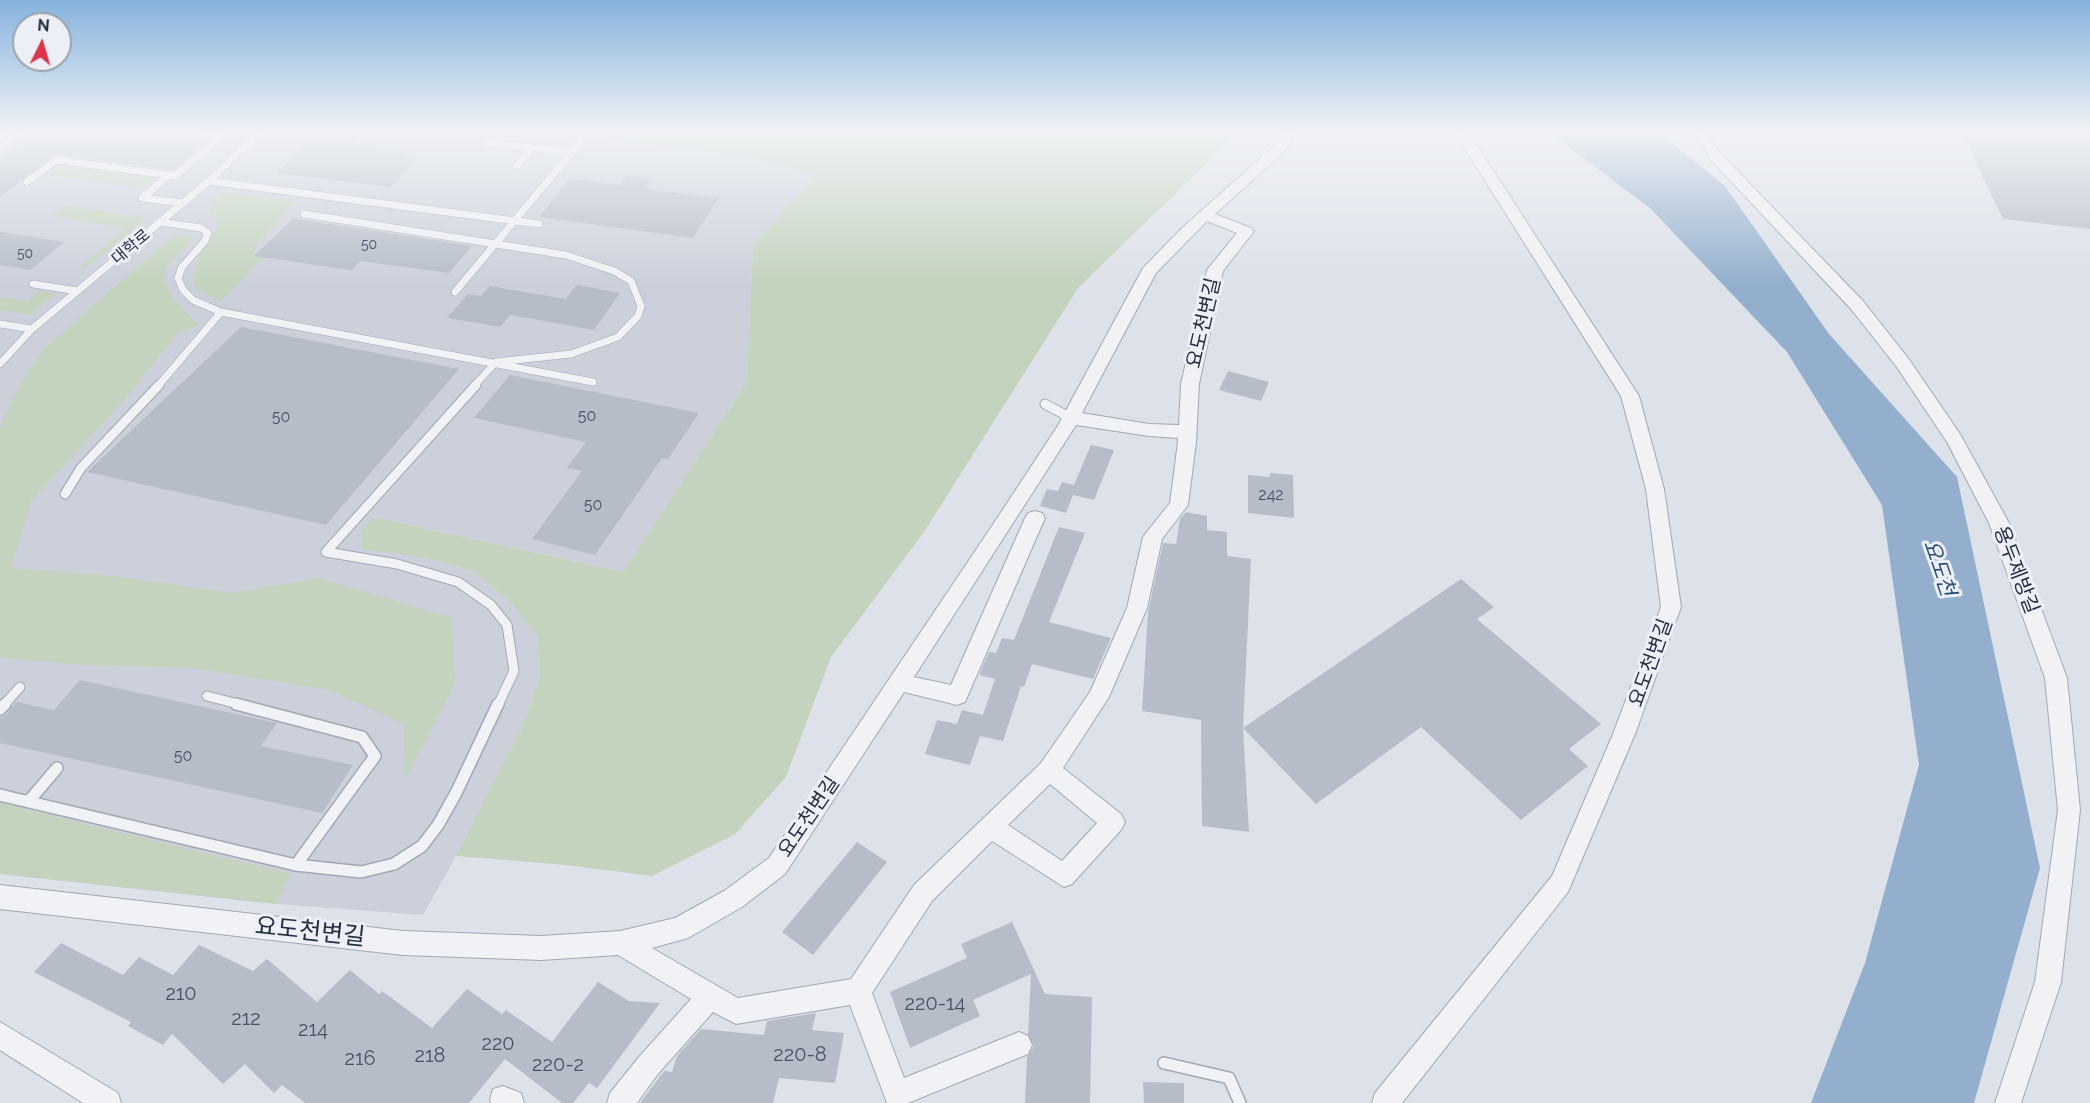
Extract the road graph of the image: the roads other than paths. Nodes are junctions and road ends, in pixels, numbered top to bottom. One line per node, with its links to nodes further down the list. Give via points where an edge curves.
1 (161, 181): 8 (lane, via 142,198)
2 (209, 181): 8 (lane, 대학로)
3 (213, 181): 11 (lane)
4 (548, 181): 11 (lane)
5 (1243, 181): 10 (street, 요도천변길)
6 (1493, 181): 49 (street, 요도천변길, via 1629,396 1655,489 1671,607 1624,734 1560,884)
7 (1739, 181): 50 (street, 용두제방길, via 1857,305 1902,362 1954,439 1999,523 2056,678 2069,810 2048,982)
8 (183, 203): 12 (lane, 대학로)
9 (304, 214): 14 (lane)
10 (1205, 215): 25 (street, 요도천변길, via 1149,271); 26 (street, 요도천변길, via 1246,231 1215,270 1190,384)
11 (515, 221): 13 (lane); 14 (lane)
12 (160, 222): 16 (lane, 대학로); 18 (lane, via 201,228 208,233 178,278 193,300)
13 (539, 224)
14 (497, 243): 17 (lane); 21 (lane, via 566,255 614,271 631,281 641,306 638,316 618,337 595,347 571,354)
15 (33, 284): 16 (lane)
16 (78, 291): 20 (lane, 대학로)
17 (456, 292)
18 (221, 312): 21 (lane); 27 (lane, via 141,406 81,468)
19 (0, 324): 20 (lane)
20 (32, 329): 22 (lane, 대학로)
21 (496, 362): 23 (lane); 38 (lane, via 326,552 398,564 458,582 491,605 507,625 514,671 456,793 422,846 394,864 361,872)
22 (0, 364)
23 (593, 382)
24 (1045, 404): 25 (lane)
25 (1071, 418): 26 (street); 29 (street, 요도천변길)
26 (1187, 432): 34 (street, 요도천변길, via 1179,505 1153,537 1137,608 1098,697)
27 (65, 494)
28 (1035, 518): 29 (street, via 957,696)
29 (899, 682): 40 (street, 요도천변길, via 777,866 733,899 679,929)
30 (20, 687): 32 (lane)
31 (207, 696): 38 (lane, via 362,737 375,756)
32 (0, 709)
33 (57, 768): 36 (lane)
34 (1049, 770): 37 (street, 요도천변길); 37 (street, via 1113,822 1064,876)
35 (0, 795): 36 (lane)
36 (29, 801): 38 (lane)
37 (991, 827): 41 (street, 요도천변길, via 923,893)
38 (296, 865)
39 (0, 897): 40 (street, 요도천변길, via 403,943 541,948)
40 (620, 943): 42 (street)
41 (858, 991): 42 (street, via 736,1011); 44 (street, via 897,1094)
42 (710, 996): 47 (street)
43 (0, 1035): 46 (street)
44 (1019, 1045)
45 (1164, 1063): 48 (lane, via 1229,1078)
46 (108, 1103)
47 (621, 1103)
48 (1240, 1103)
49 (1385, 1103)
50 (2008, 1103)

